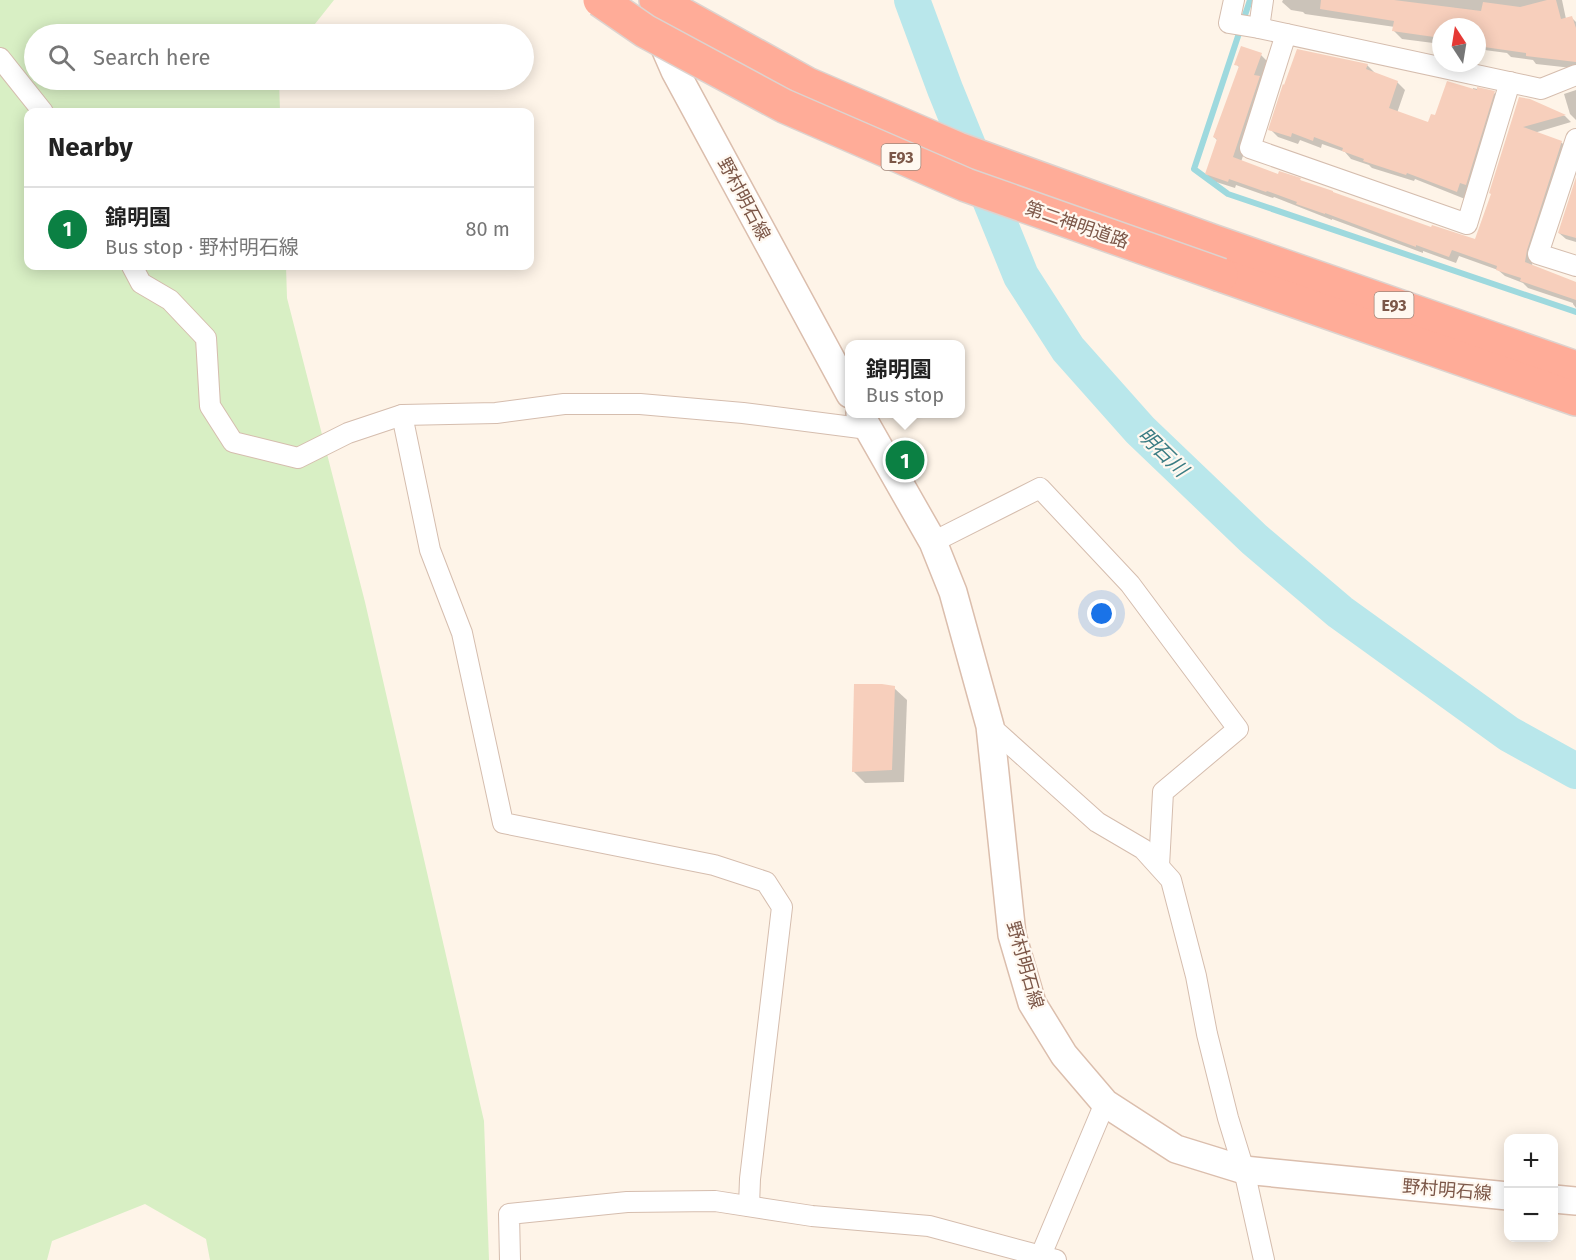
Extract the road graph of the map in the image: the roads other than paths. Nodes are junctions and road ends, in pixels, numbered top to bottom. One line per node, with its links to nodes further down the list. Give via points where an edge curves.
1 (600, 0): 19 (highway, 第二神明道路 / E93, bridge, via 645,31 784,106 966,186)
2 (644, 0): 18 (main road, 野村明石線, via 675,71)
3 (656, 0): 17 (highway, 第二神明道路 / E93, via 807,84 947,144)
4 (1234, 0): 6 (street, via 1228,23)
5 (1263, 0): 6 (street)
6 (1259, 28): 7 (street)
7 (1287, 34): 10 (street); 10 (street, via 1250,147 1467,224)
8 (0, 58): 11 (street)
9 (1576, 75): 10 (street, via 1542,90)
10 (1510, 82)
11 (24, 88)
12 (25, 90): 13 (street)
13 (40, 108)
14 (1574, 150): 15 (street, via 1538,254)
15 (1576, 266)
16 (134, 270): 20 (street, via 141,283 170,300 206,338 210,406 233,442 298,458 348,433)
17 (1576, 368)
18 (845, 387)
19 (1576, 399)
20 (402, 415): 21 (street, via 496,413 564,404 640,404); 30 (street, via 430,550 462,633 503,823 714,865 766,882 782,907)
21 (864, 421): 22 (main road, 野村明石線)
22 (933, 542): 23 (main road, 野村明石線, via 953,592); 24 (street, via 1040,488 1130,584 1238,729 1163,792)
23 (990, 726): 24 (street, via 1097,822 1143,849); 25 (main road, 野村明石線, via 1012,935 1032,1003 1064,1055)
24 (1159, 866): 26 (street, via 1171,880)
25 (1105, 1103): 26 (main road, 野村明石線, via 1176,1149); 31 (street)
26 (1244, 1170): 27 (main road, 野村明石線); 33 (street)
27 (1504, 1196)
28 (1558, 1199): 29 (main road)
29 (1576, 1201)
30 (749, 1206): 31 (street, via 929,1226); 32 (street, via 715,1201 627,1202 509,1214)
31 (1046, 1258)
32 (510, 1260)
33 (1264, 1260)

